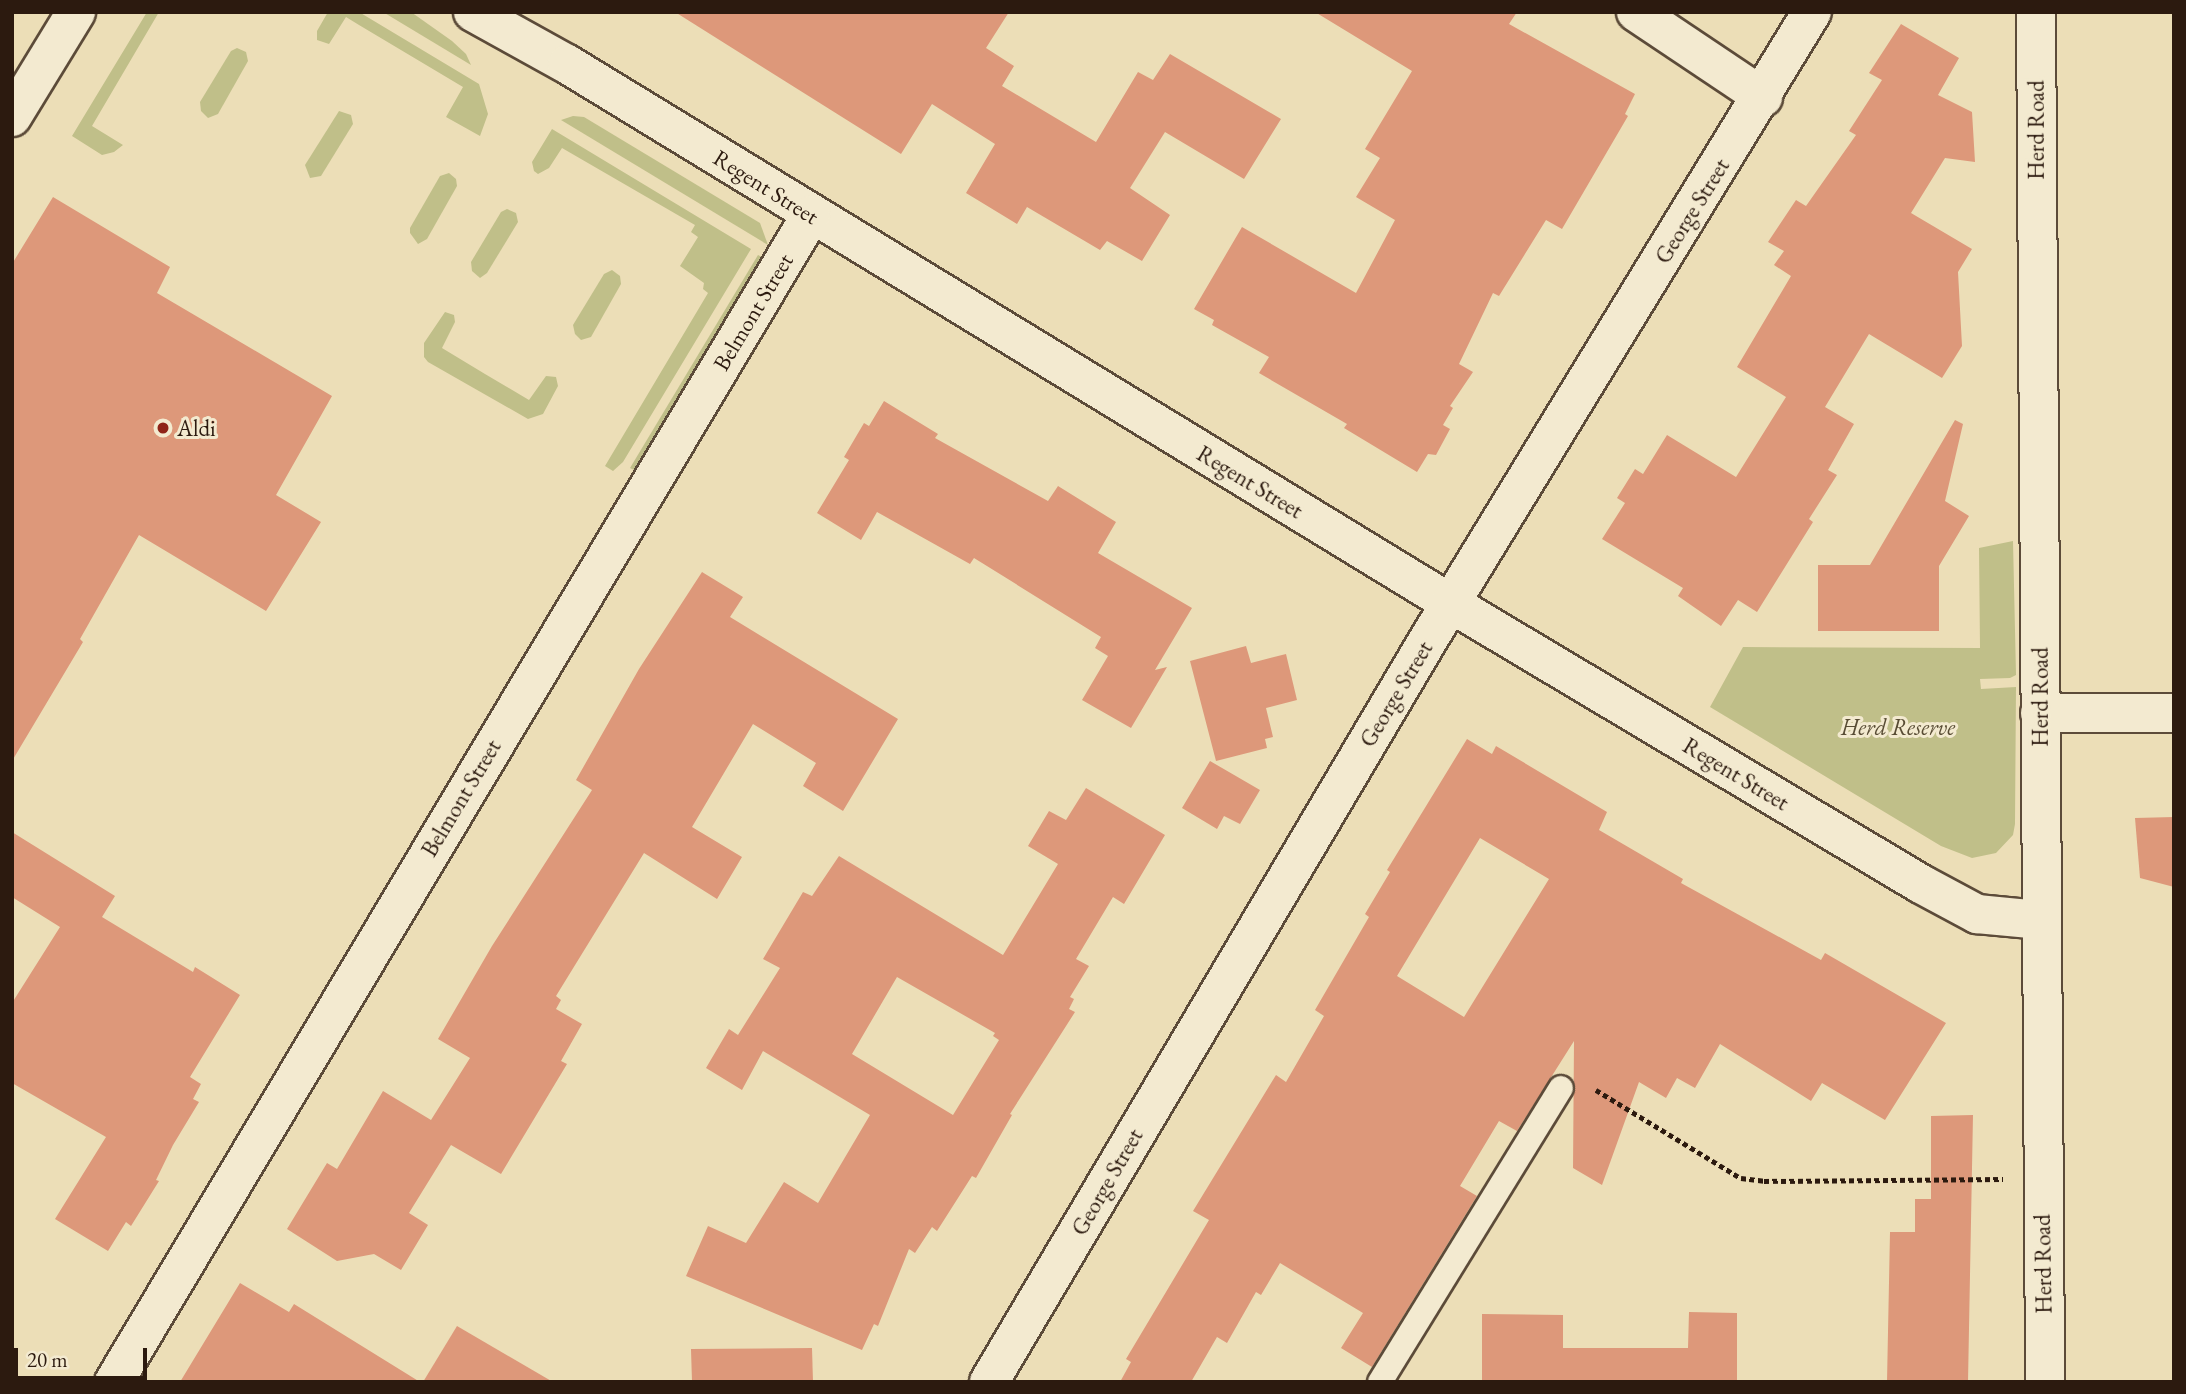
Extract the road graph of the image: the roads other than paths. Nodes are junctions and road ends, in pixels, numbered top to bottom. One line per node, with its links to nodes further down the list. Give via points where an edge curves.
1 (76, 12): 8 (street)
2 (473, 12): 6 (street, Regent Street)
3 (1636, 12): 7 (street)
4 (1812, 12): 7 (street, George Street)
5 (2036, 12): 11 (street, Herd Road)
6 (513, 22): 9 (street, Regent Street, via 567,64)
7 (1763, 97): 10 (street, George Street)
8 (12, 117)
9 (811, 215): 10 (street, Regent Street); 15 (street, Belmont Street)
10 (1450, 603): 13 (street, Regent Street, via 1932,890 1977,914); 16 (street, George Street)
11 (2040, 713): 12 (street); 13 (street, Herd Road)
12 (2174, 713)
13 (2039, 919): 18 (street, Herd Road)
14 (1561, 1088): 17 (lane)
15 (114, 1382)
16 (989, 1382)
17 (1380, 1382)
18 (2045, 1382)

